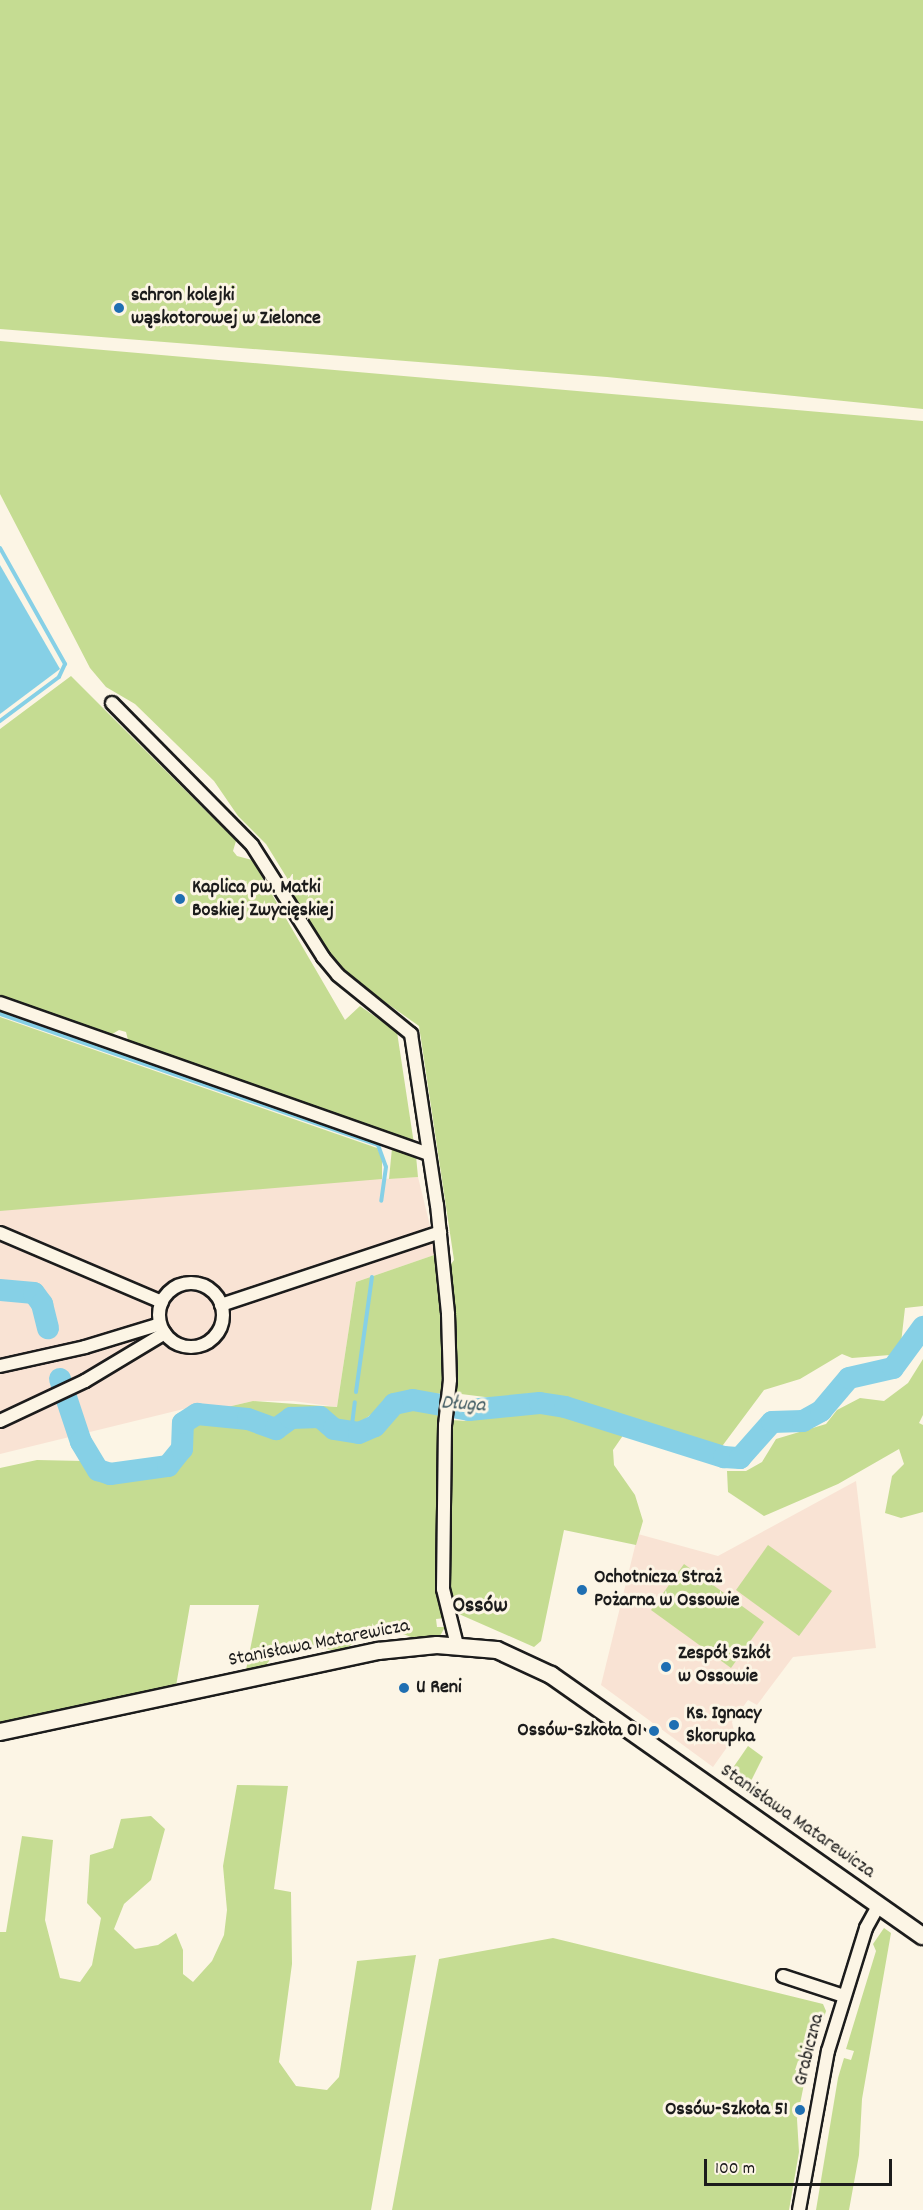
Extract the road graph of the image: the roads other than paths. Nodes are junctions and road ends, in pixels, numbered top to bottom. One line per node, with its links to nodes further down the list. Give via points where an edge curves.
1 (112, 704): 3 (street, via 252,845 323,957 339,975 408,1028)
2 (0, 1003): 3 (street)
3 (428, 1154): 4 (street)
4 (440, 1232): 7 (street); 11 (street, via 450,1380 445,1425 443,1589)
5 (0, 1233): 6 (street)
6 (162, 1302): 7 (street, via 172,1289 191,1283 211,1290); 8 (street)
7 (221, 1305): 8 (street, via 220,1328 205,1343 184,1346)
8 (163, 1329): 9 (street); 10 (street, via 85,1382)
9 (3, 1366)
10 (0, 1421)
11 (457, 1644): 12 (street, Stanisława Matarewicza, via 378,1651); 13 (street, Stanisława Matarewicza, via 497,1650 543,1671)
12 (0, 1732)
13 (879, 1905): 14 (street, Stanisława Matarewicza); 16 (street, Grabiczna, via 866,1928)
14 (923, 1936)
15 (783, 1976): 16 (street)
16 (844, 1996): 17 (street, Grabiczna, via 819,2088)
17 (799, 2210)

